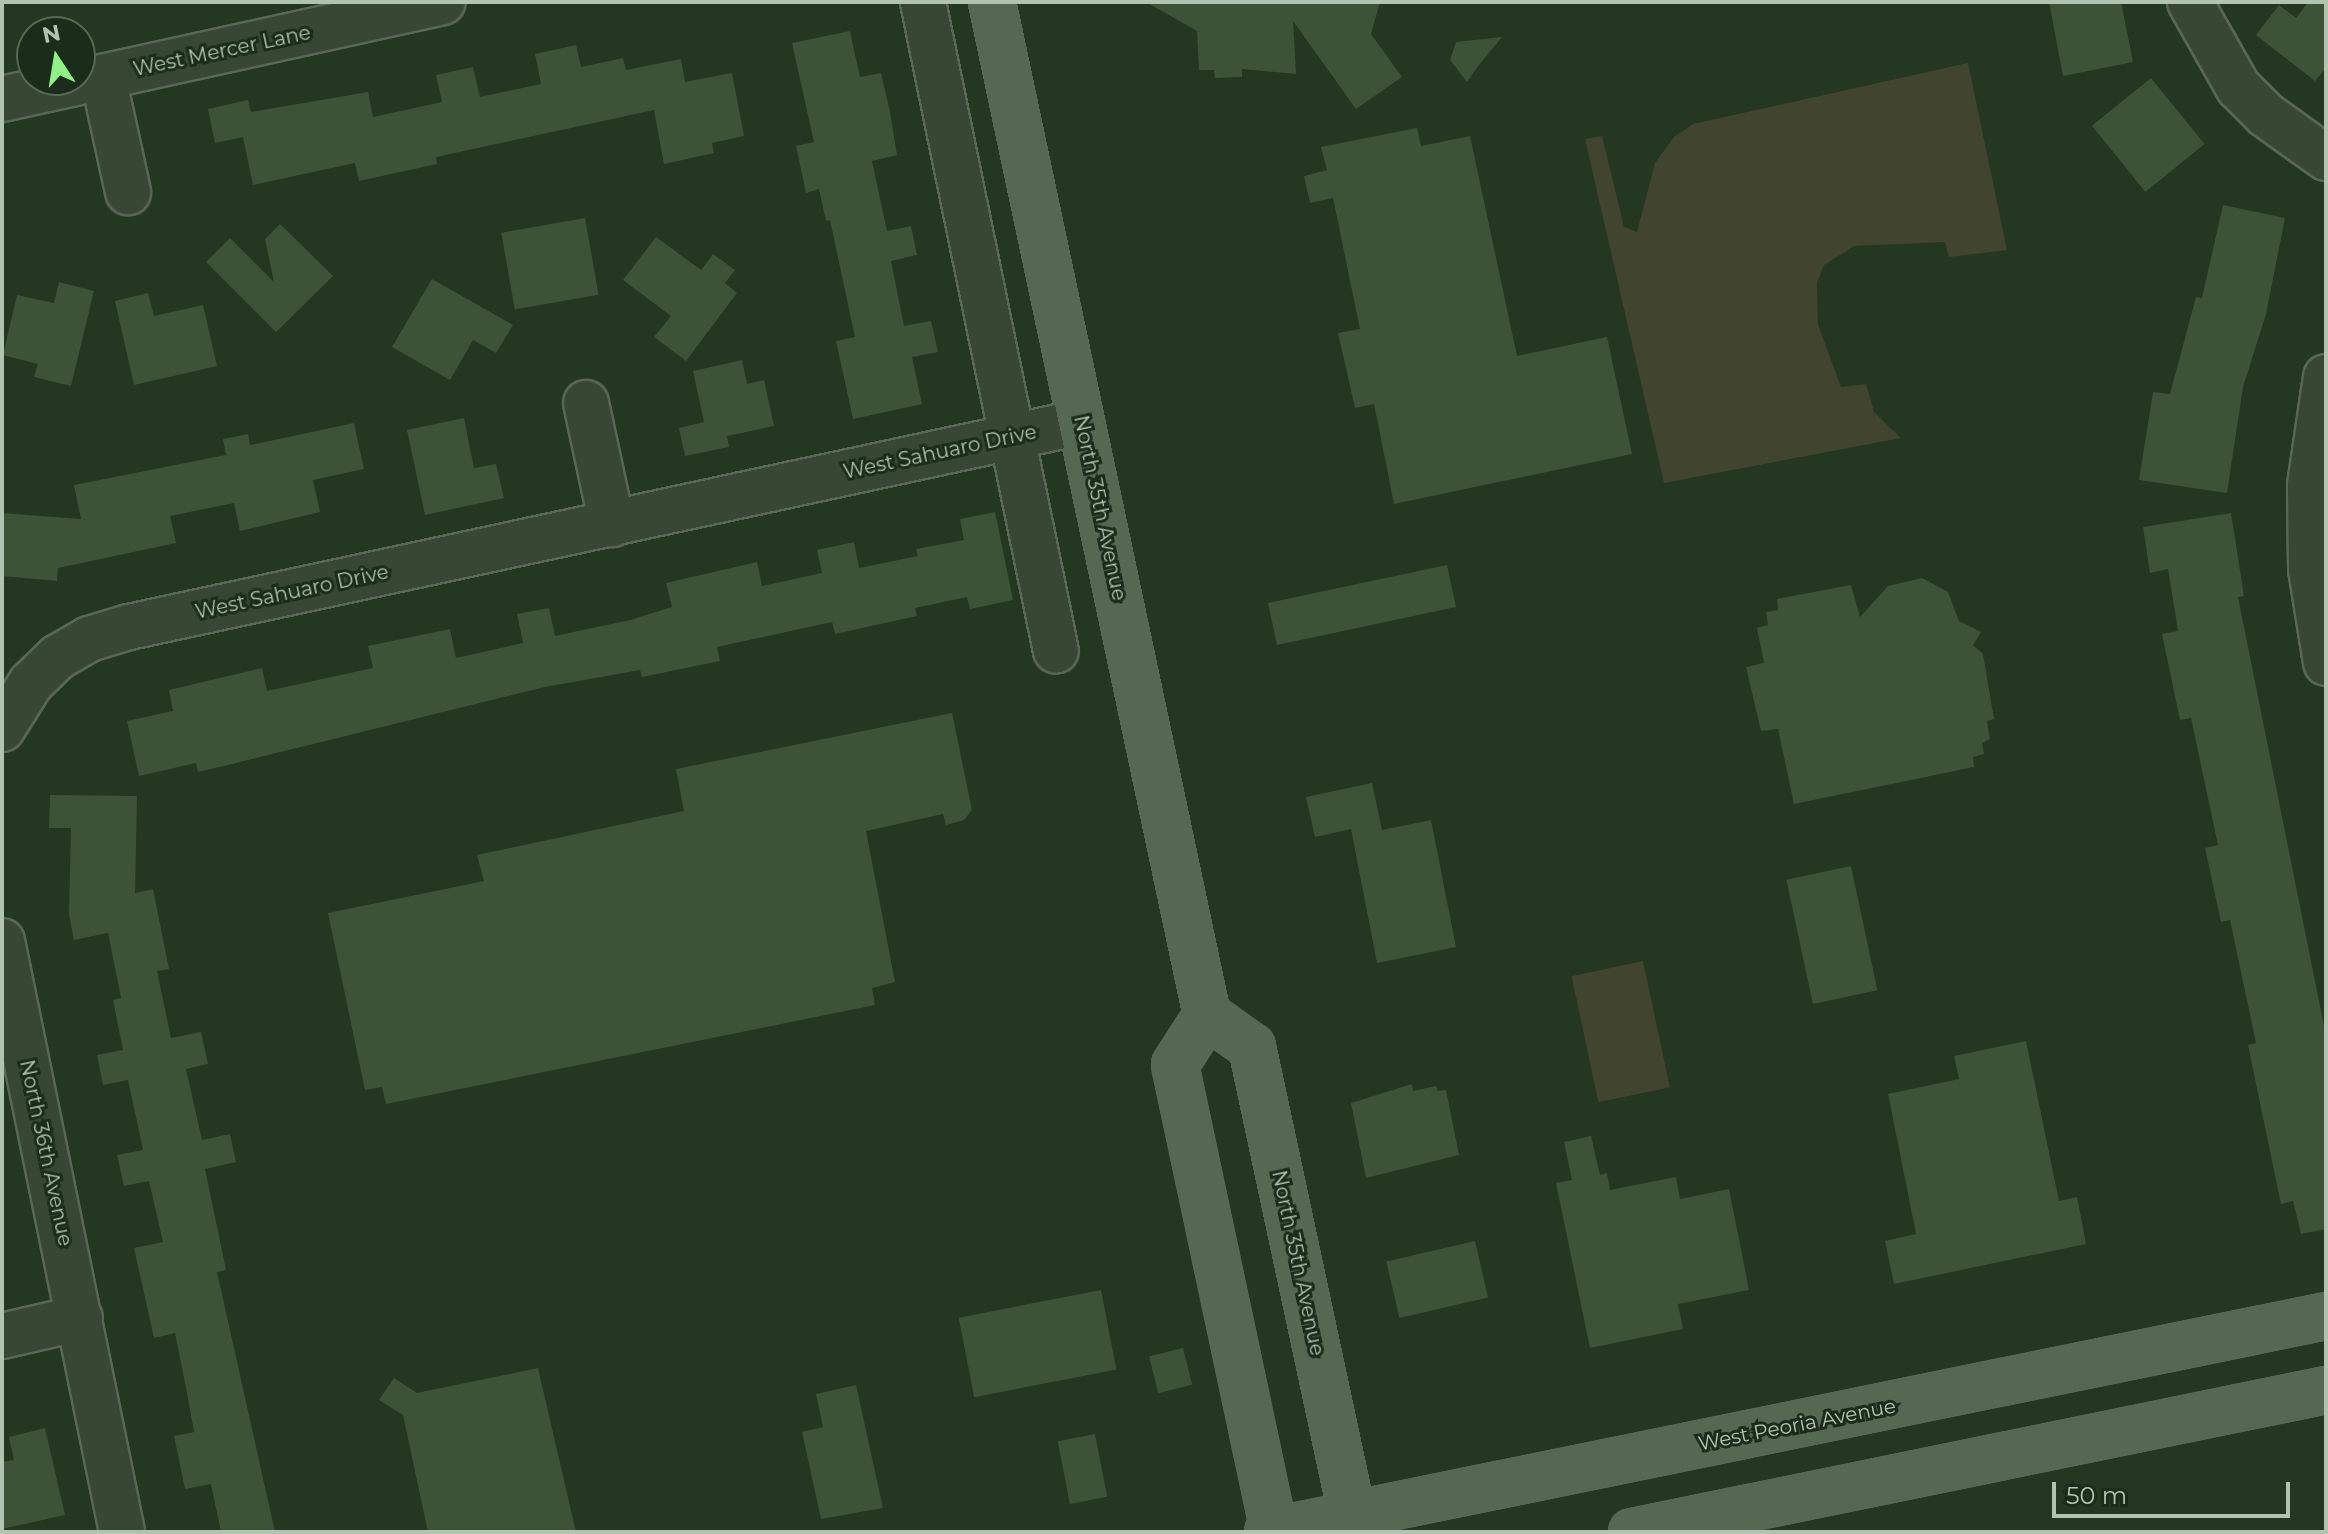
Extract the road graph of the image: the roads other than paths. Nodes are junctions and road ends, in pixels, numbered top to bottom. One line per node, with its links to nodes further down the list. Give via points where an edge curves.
1 (442, 2): 5 (street, West Mercer Lane)
2 (923, 2): 12 (street)
3 (992, 2): 11 (main road, North 35th Avenue)
4 (2190, 2): 7 (street, via 2238,87 2266,115)
5 (103, 77): 6 (street, West Mercer Lane); 8 (street)
6 (2, 99)
7 (2326, 158)
8 (128, 192)
9 (586, 403): 13 (street)
10 (2323, 403): 15 (street, via 2310,486 2311,569)
11 (1081, 422): 12 (street, West Sahuaro Drive); 18 (main road, North 35th Avenue)
12 (1013, 438): 13 (street, West Sahuaro Drive); 14 (street)
13 (612, 524): 16 (street, West Sahuaro Drive, via 89,639 58,657)
14 (1056, 651)
15 (2326, 663)
16 (6, 713)
17 (2, 941): 20 (street, North 36th Avenue)
18 (1207, 1015): 23 (main road, North 35th Avenue, via 1252,1047); 25 (main road, via 1175,1065)
19 (2326, 1316): 23 (main road, West Peoria Avenue)
20 (80, 1318): 21 (street); 24 (street, North 36th Avenue)
21 (2, 1336)
22 (2326, 1390): 26 (main road)
23 (1354, 1523): 25 (main road, West Peoria Avenue)
24 (122, 1532)
25 (1272, 1532)
26 (1632, 1532)

